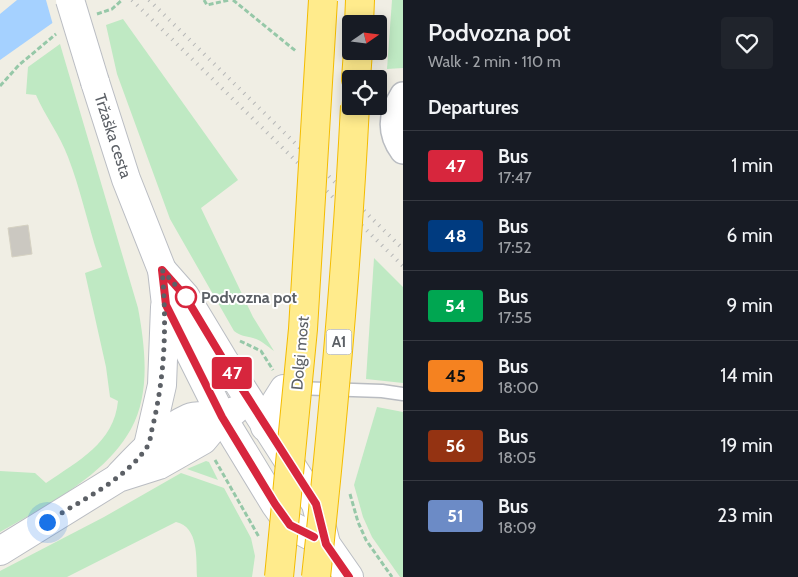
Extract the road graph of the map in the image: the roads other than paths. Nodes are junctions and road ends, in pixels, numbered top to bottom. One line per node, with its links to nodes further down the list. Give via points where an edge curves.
1 (70, 0): 8 (main road, Tržaška cesta, bridge, via 126,179)
2 (323, 0): 19 (highway, Dolgi most / A1, bridge, via 303,329)
3 (360, 0): 4 (highway)
4 (359, 15)
5 (403, 95): 7 (street, via 395,107 392,124 396,142)
6 (354, 115): 20 (highway, A1, bridge, via 342,301)
7 (403, 151)
8 (162, 270): 9 (main road, Tržaška cesta); 12 (main road, Tržaška cesta, via 185,296)
9 (166, 305): 13 (main road, Tržaška cesta); 15 (main road, via 162,385)
10 (284, 389): 11 (lane); 12 (lane); 14 (main road)
11 (403, 394)
12 (251, 403): 13 (main road); 14 (main road, Tržaška cesta)
13 (222, 417): 15 (main road, via 190,417); 16 (main road, via 203,440 160,465); 17 (main road, Tržaška cesta, via 290,525)
14 (265, 427): 17 (main road, Tržaška cesta, via 316,504)
15 (148, 446): 16 (main road)
16 (118, 478): 18 (main road)
17 (326, 544): 21 (main road, Tržaška cesta)
18 (0, 551)
19 (279, 577)
20 (316, 577)
21 (349, 577)

